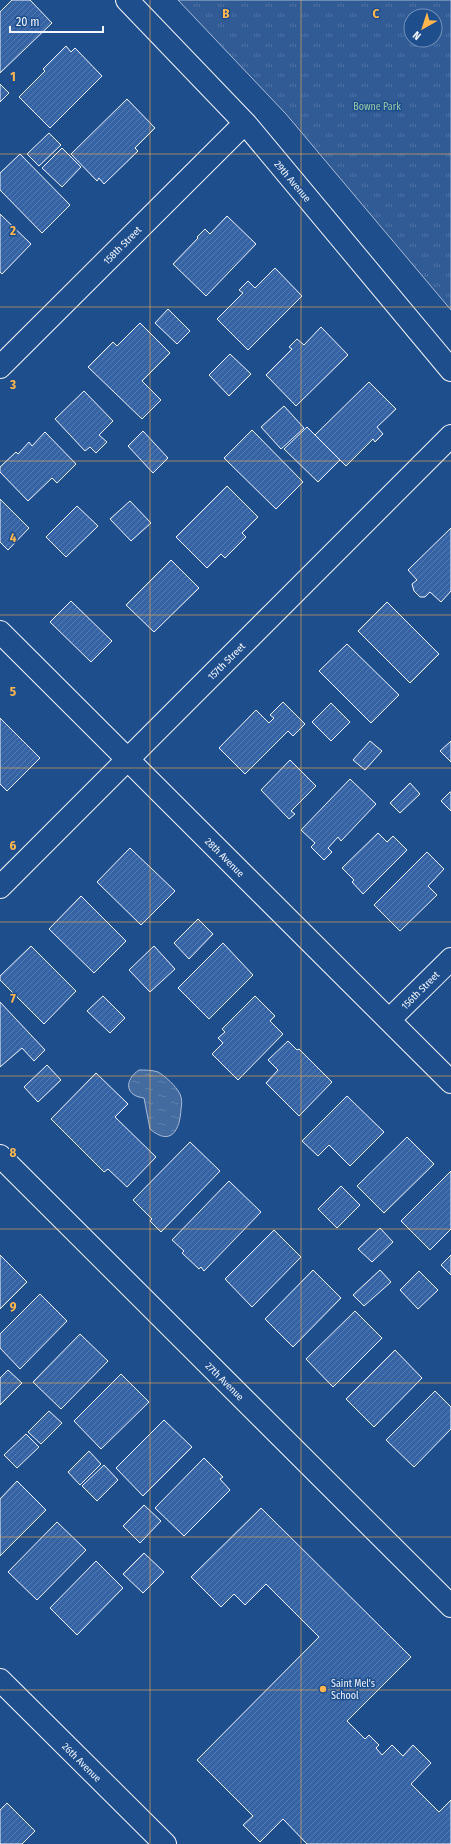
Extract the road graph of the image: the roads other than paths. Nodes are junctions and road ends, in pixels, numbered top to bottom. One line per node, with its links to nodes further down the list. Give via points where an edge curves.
1 (127, 0): 2 (street, 29th Avenue)
2 (245, 123): 3 (street, 158th Street); 4 (street, 29th Avenue)
3 (0, 367)
4 (451, 370)
5 (451, 436): 7 (street, 157th Street)
6 (0, 632): 7 (street, 28th Avenue)
7 (127, 759): 8 (street, 157th Street); 10 (street, 28th Avenue)
8 (0, 887)
9 (451, 959): 10 (street, 156th Street)
10 (389, 1020): 11 (street, 28th Avenue)
11 (451, 1082)
12 (0, 1156): 13 (street, 27th Avenue)
13 (451, 1606)
14 (0, 1680): 15 (street, 26th Avenue)
15 (164, 1844)

